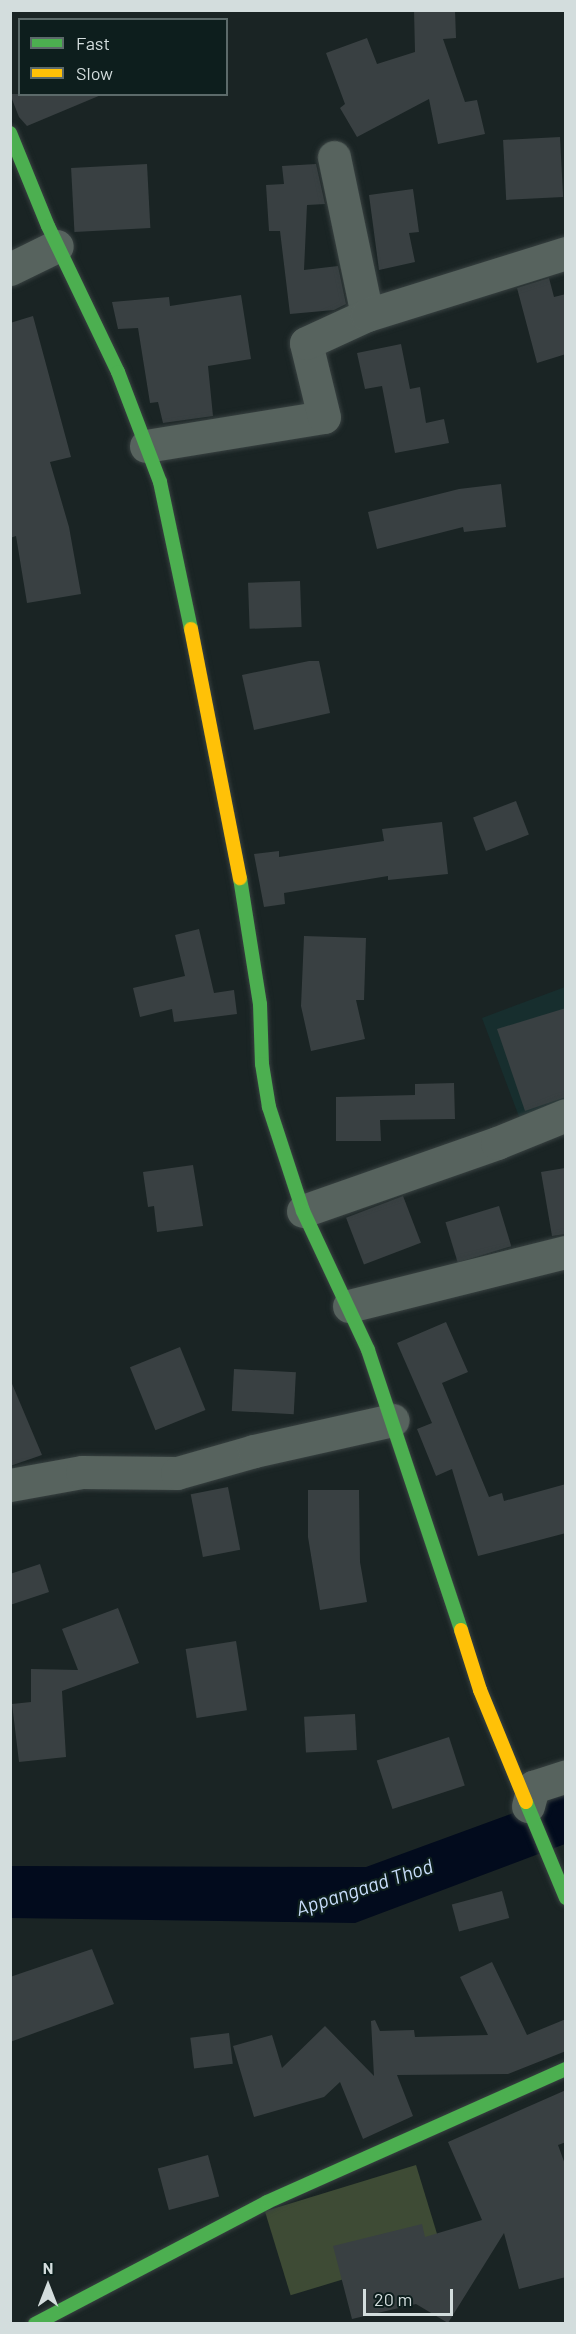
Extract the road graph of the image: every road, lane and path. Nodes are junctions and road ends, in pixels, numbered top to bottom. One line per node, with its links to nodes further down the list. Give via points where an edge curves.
1 (10, 133): 3 (main road)
2 (334, 158): 6 (street)
3 (57, 246): 5 (street); 7 (main road, via 118,372)
4 (566, 253): 6 (street)
5 (10, 269)
6 (367, 315): 7 (street, via 306,343 324,417)
7 (146, 446): 9 (main road, via 162,490 216,748 260,1004 262,1064 269,1107)
8 (566, 1115): 9 (street)
9 (303, 1211): 11 (main road)
10 (566, 1252): 11 (street)
11 (349, 1306): 12 (main road)
12 (393, 1420): 13 (street, via 254,1451 177,1473 82,1472); 15 (main road, via 480,1690)
13 (10, 1485)
14 (566, 1776): 15 (street, via 534,1787)
15 (528, 1806): 16 (main road)
16 (566, 1898)
17 (566, 2069): 18 (main road, via 267,2202)
18 (35, 2324)

